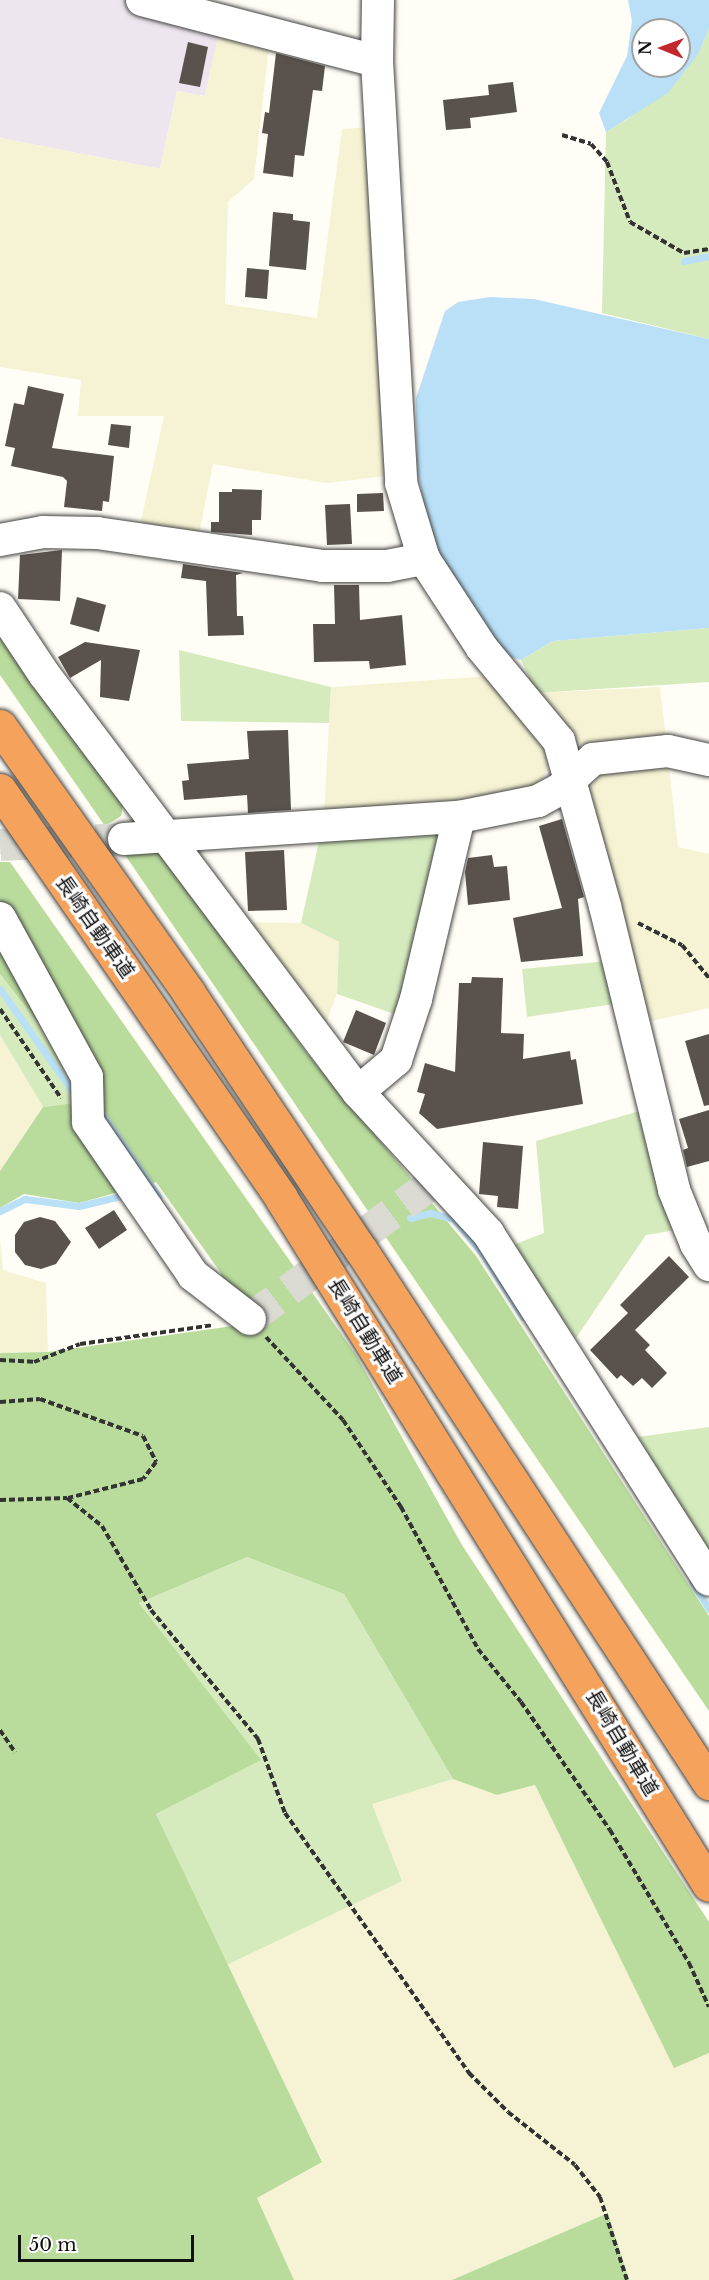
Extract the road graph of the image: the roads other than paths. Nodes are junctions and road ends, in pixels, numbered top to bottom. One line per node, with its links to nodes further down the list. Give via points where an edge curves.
1 (142, 0): 3 (street)
2 (378, 0): 3 (street)
3 (377, 61): 5 (street, via 401,483)
4 (0, 540): 5 (street, via 43,532 97,533 321,566 387,566)
5 (424, 559): 9 (street, via 482,648 559,741)
6 (0, 608): 12 (street)
7 (0, 726): 19 (highway, 長崎自動車道, via 181,983 361,1250)
8 (709, 760): 9 (street, via 668,751 625,753 593,759)
9 (571, 776): 11 (street, via 559,790 538,801); 16 (street, via 674,1190)
10 (0, 790): 22 (highway, 長崎自動車道, via 281,1198)
11 (459, 817): 12 (street); 15 (street, via 416,999 396,1060)
12 (167, 837): 13 (street); 15 (street)
13 (124, 839)
14 (0, 918): 17 (street, via 87,1077 88,1122 193,1275)
15 (358, 1092): 18 (street, via 488,1233)
16 (709, 1265)
17 (250, 1319)
18 (709, 1580)
19 (677, 1735): 20 (highway); 21 (highway, 長崎自動車道)
20 (709, 1772)
21 (709, 1784)
22 (709, 1885)

